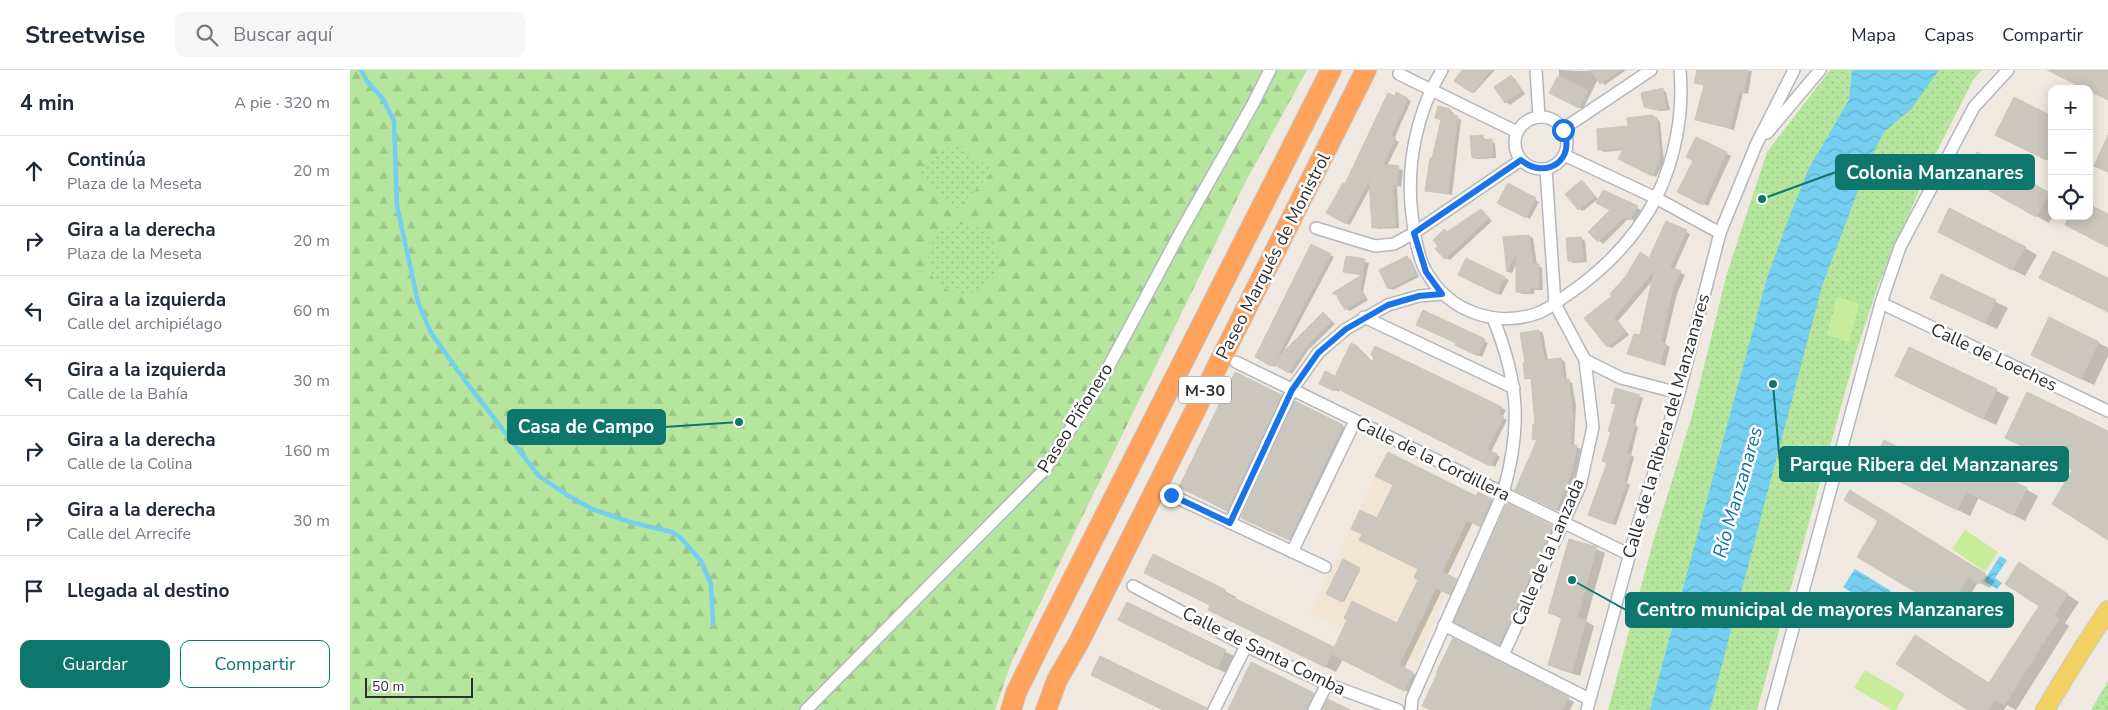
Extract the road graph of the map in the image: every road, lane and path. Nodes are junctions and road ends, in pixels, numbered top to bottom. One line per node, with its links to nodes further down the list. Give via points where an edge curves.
1 (1270, 70): 50 (street, Paseo Piñonero, via 1102,378 1046,468)
2 (1331, 70): 51 (highway, Paseo Marqués de Monistrol / M-30, via 1045,634)
3 (1366, 70): 52 (highway, Paseo Marqués de Monistrol / M-30, via 1057,680)
4 (1442, 70): 12 (street)
5 (1536, 70): 13 (street)
6 (1651, 70): 14 (street)
7 (1680, 70): 20 (street, via 1682,87 1678,127 1668,168)
8 (1794, 70): 16 (street, Calle de la Ribera del Manzanares)
9 (1820, 70): 16 (street, Calle de la Ribera del Manzanares)
10 (2008, 70): 25 (street, via 1974,107 1900,247)
11 (1399, 74): 12 (street)
12 (1430, 89): 15 (street); 22 (street, via 1413,147 1409,196)
13 (1539, 117): 14 (street, via 1553,120); 15 (street, via 1526,122)
14 (1563, 130): 17 (street, via 1567,142)
15 (1517, 132): 18 (street, via 1515,147)
16 (1756, 145): 23 (street, Calle de la Ribera del Manzanares)
17 (1564, 155): 19 (street, via 1560,162); 20 (street)
18 (1521, 160): 19 (street, via 1532,168); 22 (street)
19 (1546, 169): 26 (street, Calle de la Lanzada)
20 (1656, 198): 23 (street); 26 (street, via 1615,257)
21 (1316, 228): 22 (street, via 1375,246 1394,244)
22 (1414, 233): 24 (street, via 1426,272)
23 (1720, 233): 33 (street, Calle de la Ribera del Manzanares)
24 (1442, 294): 27 (street, via 1402,300); 28 (street, via 1464,309)
25 (1881, 303): 34 (street, Calle de Loeches); 57 (street)
26 (1555, 304): 28 (street, via 1516,318); 29 (street, Calle de la Lanzada)
27 (1364, 317): 31 (street); 32 (street, via 1318,353)
28 (1493, 318): 31 (street)
29 (1586, 360): 33 (street, via 1621,378); 38 (street, Calle de la Lanzada, via 1592,427 1580,486)
30 (1236, 362): 32 (street, Calle de la Cordillera)
31 (1514, 388): 36 (street, via 1516,429 1512,462)
32 (1292, 390): 35 (street, Calle de la Cordillera); 39 (street)
33 (1679, 393): 41 (street, Calle de la Ribera del Manzanares)
34 (2108, 411)
35 (1355, 421): 36 (street, Calle de la Cordillera); 40 (street)
36 (1503, 493): 38 (street, Calle de la Cordillera); 45 (street)
37 (1171, 495): 39 (street)
38 (1564, 522): 41 (street, Calle de la Cordillera); 47 (street, Calle de la Lanzada)
39 (1230, 523): 40 (street)
40 (1292, 552): 42 (street)
41 (1630, 554): 49 (street, Calle de la Ribera del Manzanares)
42 (1325, 568)
43 (1133, 586): 46 (street, Calle de Santa Comba)
44 (2108, 610): 58 (main road)
45 (1444, 625): 47 (street); 56 (street, via 1412,699)
46 (1246, 646): 48 (street, Calle de Santa Comba); 53 (street)
47 (1503, 655): 49 (street)
48 (1327, 684): 54 (street); 55 (street, Calle de Santa Comba)
49 (1588, 704)
50 (806, 710)
51 (1011, 710)
52 (1046, 710)
53 (1214, 710)
54 (1314, 710)
55 (1398, 710)
56 (1411, 710)
57 (1771, 710)
58 (2045, 710)

